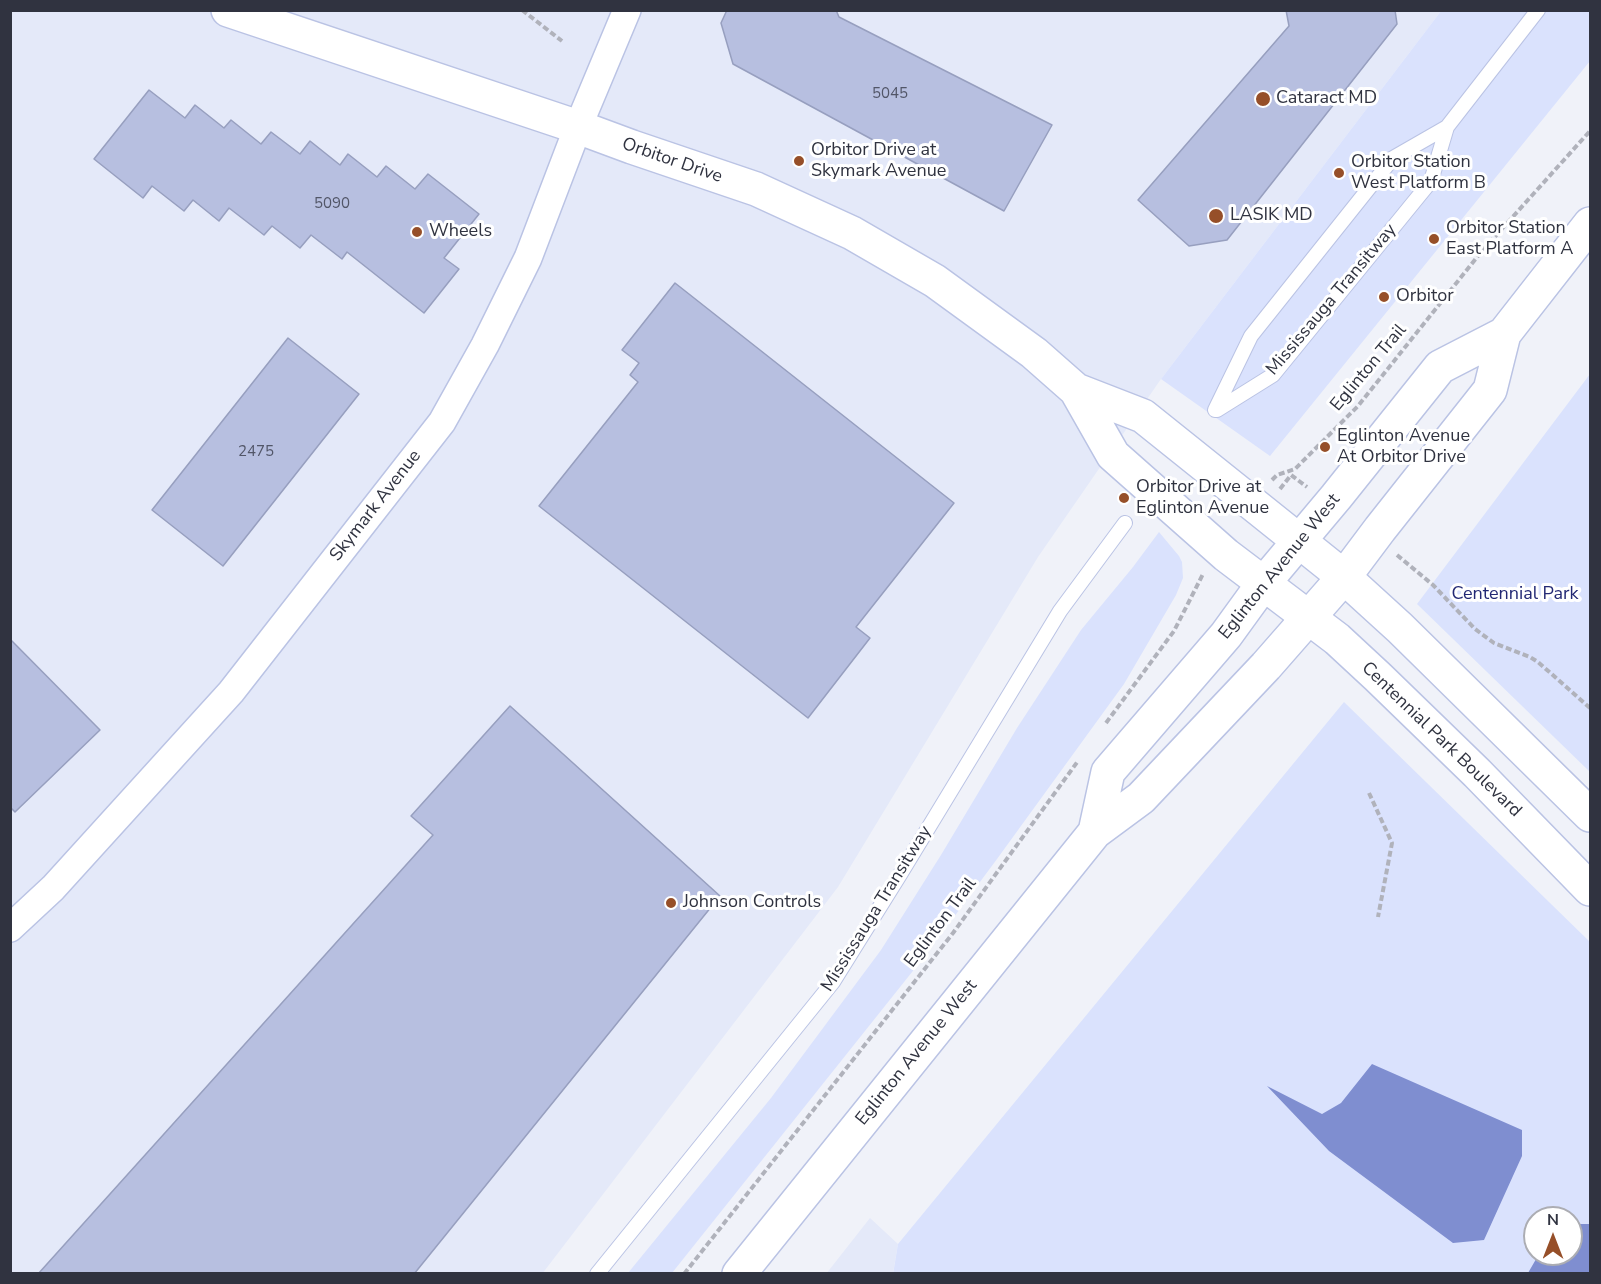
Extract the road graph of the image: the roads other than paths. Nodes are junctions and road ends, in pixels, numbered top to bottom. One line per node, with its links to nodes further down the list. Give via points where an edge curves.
1 (228, 10): 4 (street, Orbitor Drive)
2 (627, 10): 4 (street, Skymark Avenue)
3 (1538, 10): 5 (lane, Mississauga Transitway)
4 (578, 127): 8 (street, Orbitor Drive, via 756,189 852,233 935,281 1034,353); 16 (street, Skymark Avenue, via 528,258 442,422 231,692 54,888)
5 (1447, 127): 5 (lane, Mississauga Transitway, via 1393,158 1251,336 1215,410 1272,375 1431,182)
6 (1590, 224): 7 (street, Eglinton Avenue West)
7 (1504, 334): 10 (street, Eglinton Avenue West, via 1440,367); 11 (street, Eglinton Avenue West, via 1490,390)
8 (1076, 390): 10 (street, Orbitor Drive, via 1143,416); 12 (street, Orbitor Drive, via 1113,455 1226,555)
9 (1125, 523): 17 (lane, Mississauga Transitway, via 1060,611 833,982)
10 (1309, 548): 11 (street); 12 (street, Eglinton Avenue West)
11 (1344, 577): 12 (street, Eglinton Avenue West); 13 (street)
12 (1286, 600): 14 (street, Eglinton Avenue West, via 1266,666 1141,798); 14 (street, Eglinton Avenue West, via 1226,635 1108,772); 15 (street, Centennial Park Boulevard, via 1378,677)
13 (1590, 815)
14 (1095, 832): 18 (street, Eglinton Avenue West)
15 (1590, 889)
16 (10, 928)
17 (597, 1274)
18 (739, 1274)

